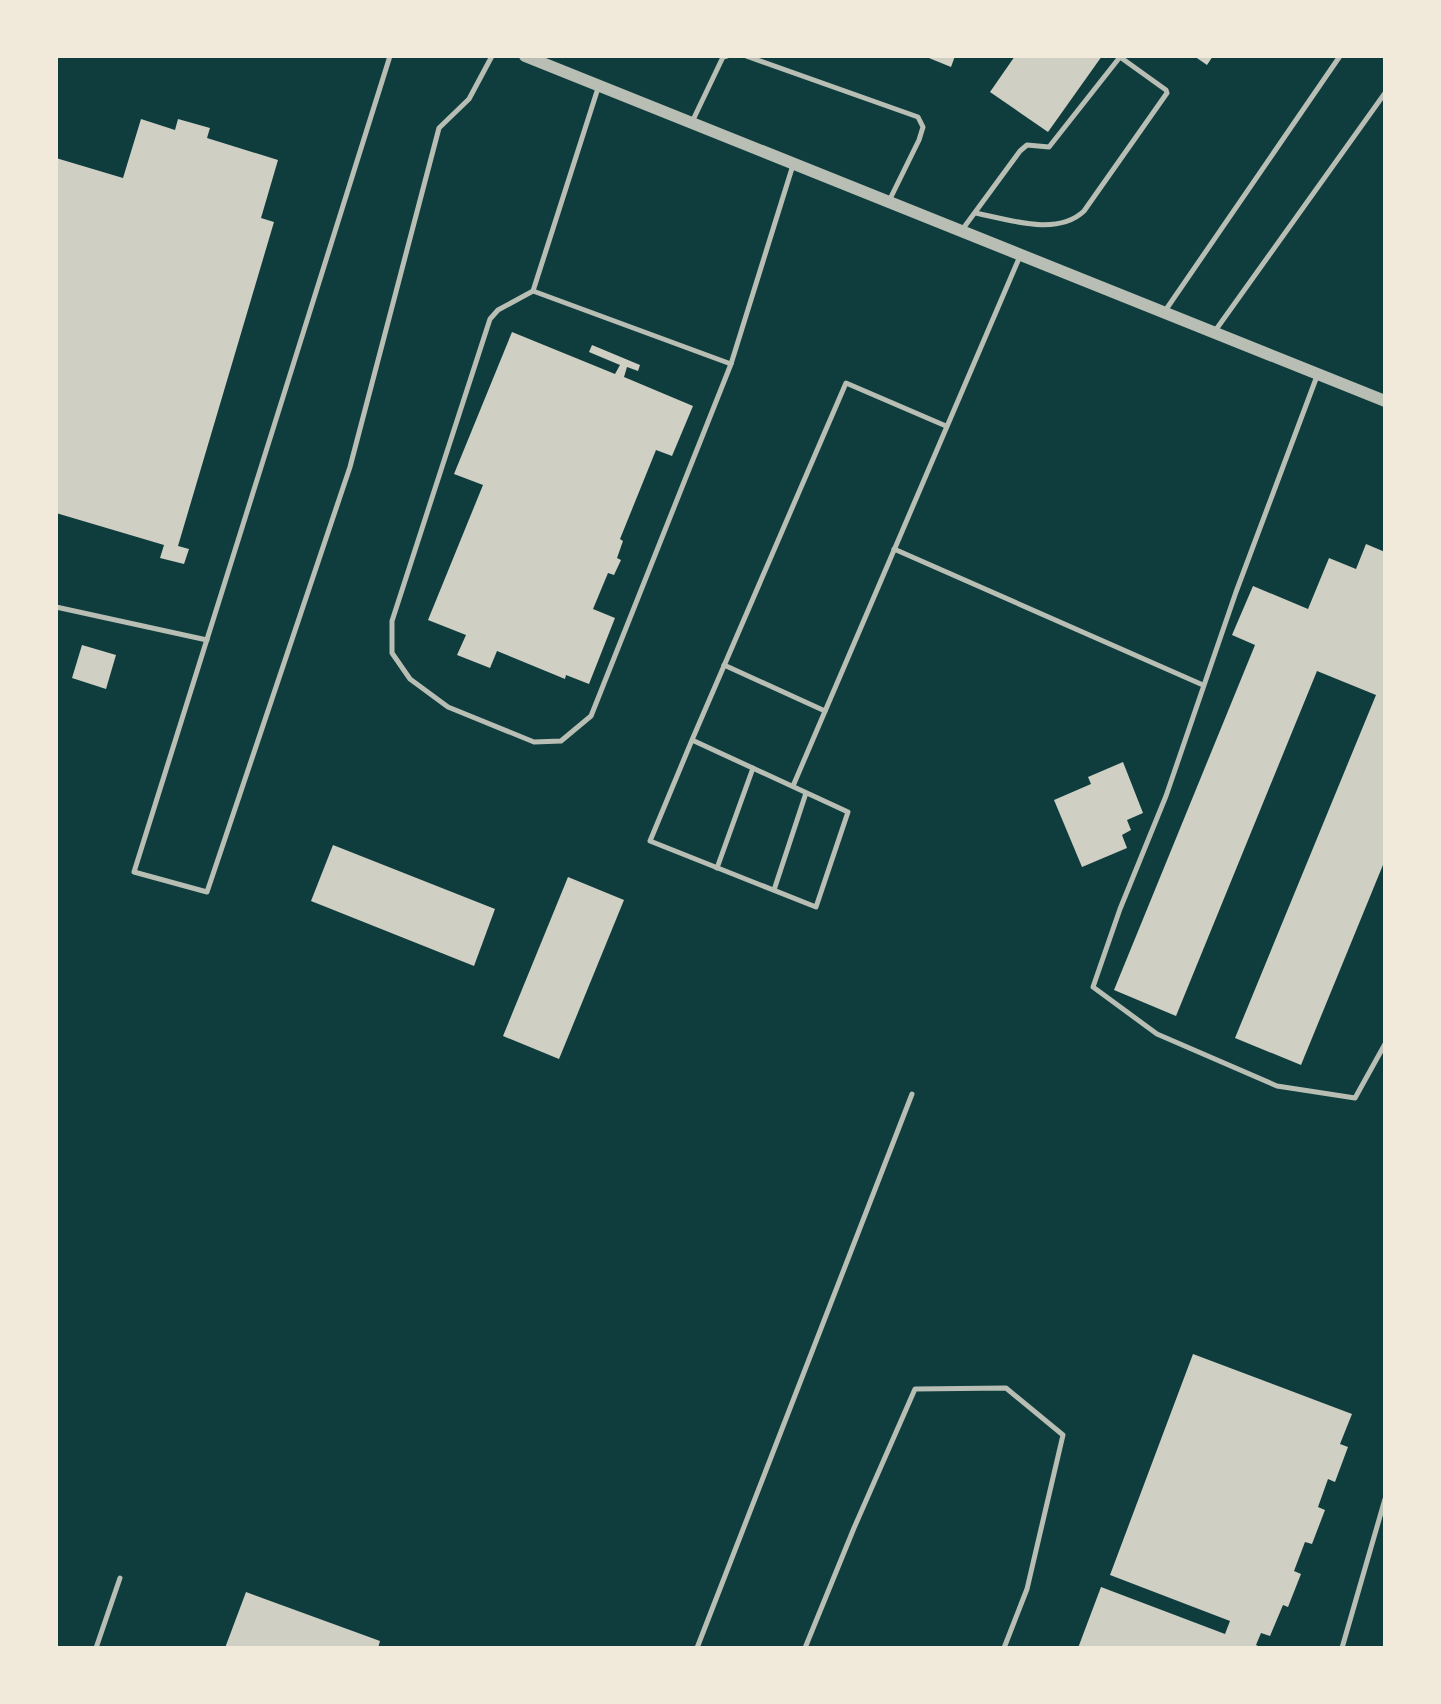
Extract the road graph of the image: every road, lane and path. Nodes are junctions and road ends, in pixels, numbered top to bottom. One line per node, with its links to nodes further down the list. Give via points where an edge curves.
1 (390, 56): 24 (lane)
2 (492, 56): 24 (lane, via 469,99 439,128 350,467 207,892 134,872)
3 (525, 56): 7 (street)
4 (723, 56): 9 (lane)
5 (746, 56): 11 (lane, via 918,117 923,127 919,141)
6 (1340, 56): 16 (lane)
7 (598, 85): 9 (street); 15 (lane)
8 (1385, 93): 17 (lane)
9 (692, 122): 10 (street)
10 (794, 163): 11 (street); 18 (lane)
11 (889, 201): 13 (street)
12 (975, 213): 12 (lane, via 1040,224 1077,218 1166,90 1120,57 1049,146 1023,147); 13 (lane)
13 (962, 230): 14 (street)
14 (1021, 253): 16 (street); 21 (lane)
15 (533, 291): 18 (lane); 18 (lane, via 490,319 393,621 392,653 410,679 448,708 534,742 561,741 591,716)
16 (1165, 311): 17 (street)
17 (1215, 331): 19 (street)
18 (731, 364)
19 (1319, 374): 20 (street); 26 (lane)
20 (1385, 401)
21 (946, 426): 22 (lane); 25 (lane, via 846,383)
22 (894, 549): 26 (lane); 27 (lane)
23 (56, 607): 24 (lane)
24 (207, 640)
25 (724, 665): 27 (lane); 28 (lane)
26 (1203, 685): 34 (lane, via 1093,987 1157,1034 1277,1086 1355,1098)
27 (825, 711): 30 (lane)
28 (692, 740): 29 (lane); 32 (lane, via 650,841)
29 (753, 768): 30 (lane); 32 (lane)
30 (793, 786): 31 (lane)
31 (806, 793): 33 (lane); 33 (lane, via 848,812 816,906)
32 (717, 868): 33 (lane)
33 (774, 890)
34 (1385, 1044)
35 (912, 1094): 39 (lane)
36 (1385, 1499): 42 (lane)
37 (120, 1577): 38 (lane)
38 (96, 1648)
39 (697, 1648)
40 (805, 1648): 41 (lane, via 915,1389 1006,1388 1063,1435 1027,1589)
41 (1004, 1648)
42 (1342, 1648)

